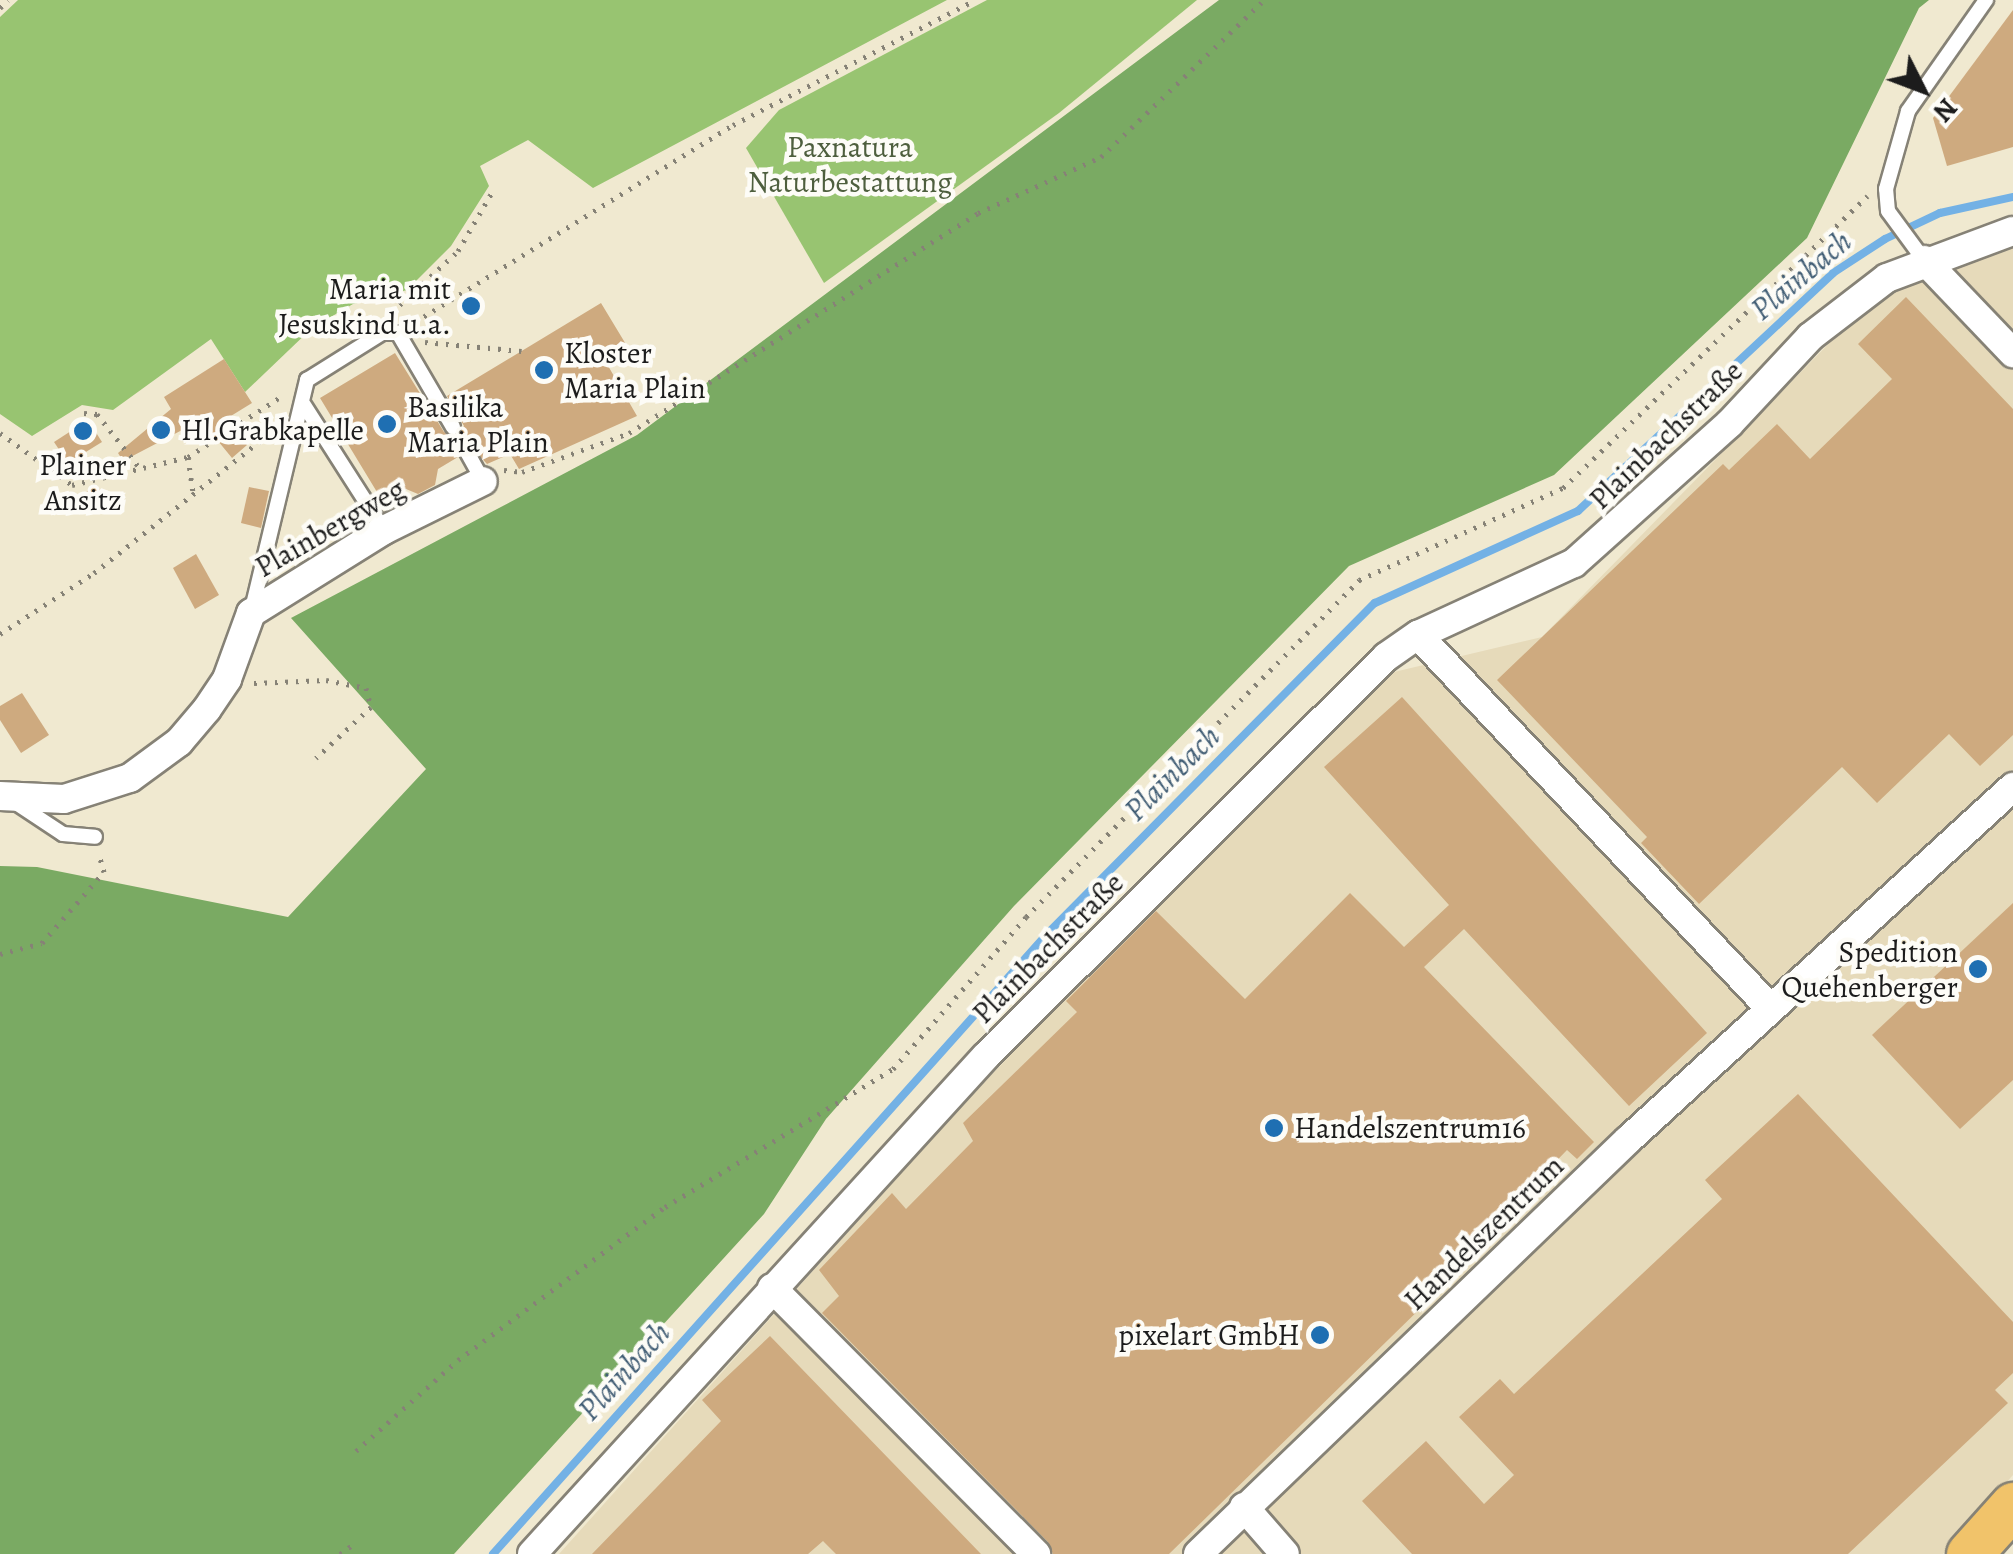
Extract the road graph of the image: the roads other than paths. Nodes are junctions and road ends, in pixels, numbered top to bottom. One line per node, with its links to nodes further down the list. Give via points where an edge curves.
1 (1986, 0): 3 (lane, via 1908,111 1886,188 1888,211)
2 (2013, 232): 3 (street, Plainbachstraße)
3 (1919, 254): 4 (street); 11 (street, Plainbachstraße, via 1810,338 1729,424 1574,563)
4 (2013, 352)
5 (304, 405): 6 (lane, via 308,380 394,335); 9 (lane); 10 (lane)
6 (452, 428)
7 (466, 452): 8 (lane)
8 (483, 481): 9 (street, Plainbergweg)
9 (384, 530): 10 (street, Plainbergweg)
10 (251, 613): 13 (street, Plainbergweg, via 227,678 179,742 130,778 64,799)
11 (1418, 635): 15 (street); 16 (street, Plainbachstraße, via 1330,712 986,1056)
12 (2013, 787): 15 (street, Handelszentrum)
13 (6, 798): 14 (lane, via 62,834)
14 (96, 837)
15 (1770, 1008): 18 (street, Handelszentrum)
16 (772, 1288): 19 (street, Plainbachstraße); 20 (street)
17 (2013, 1505): 23 (main road)
18 (1244, 1507): 21 (street, Handelszentrum); 22 (street)
19 (532, 1554)
20 (1036, 1554)
21 (1198, 1554)
22 (1285, 1554)
23 (1970, 1554)

